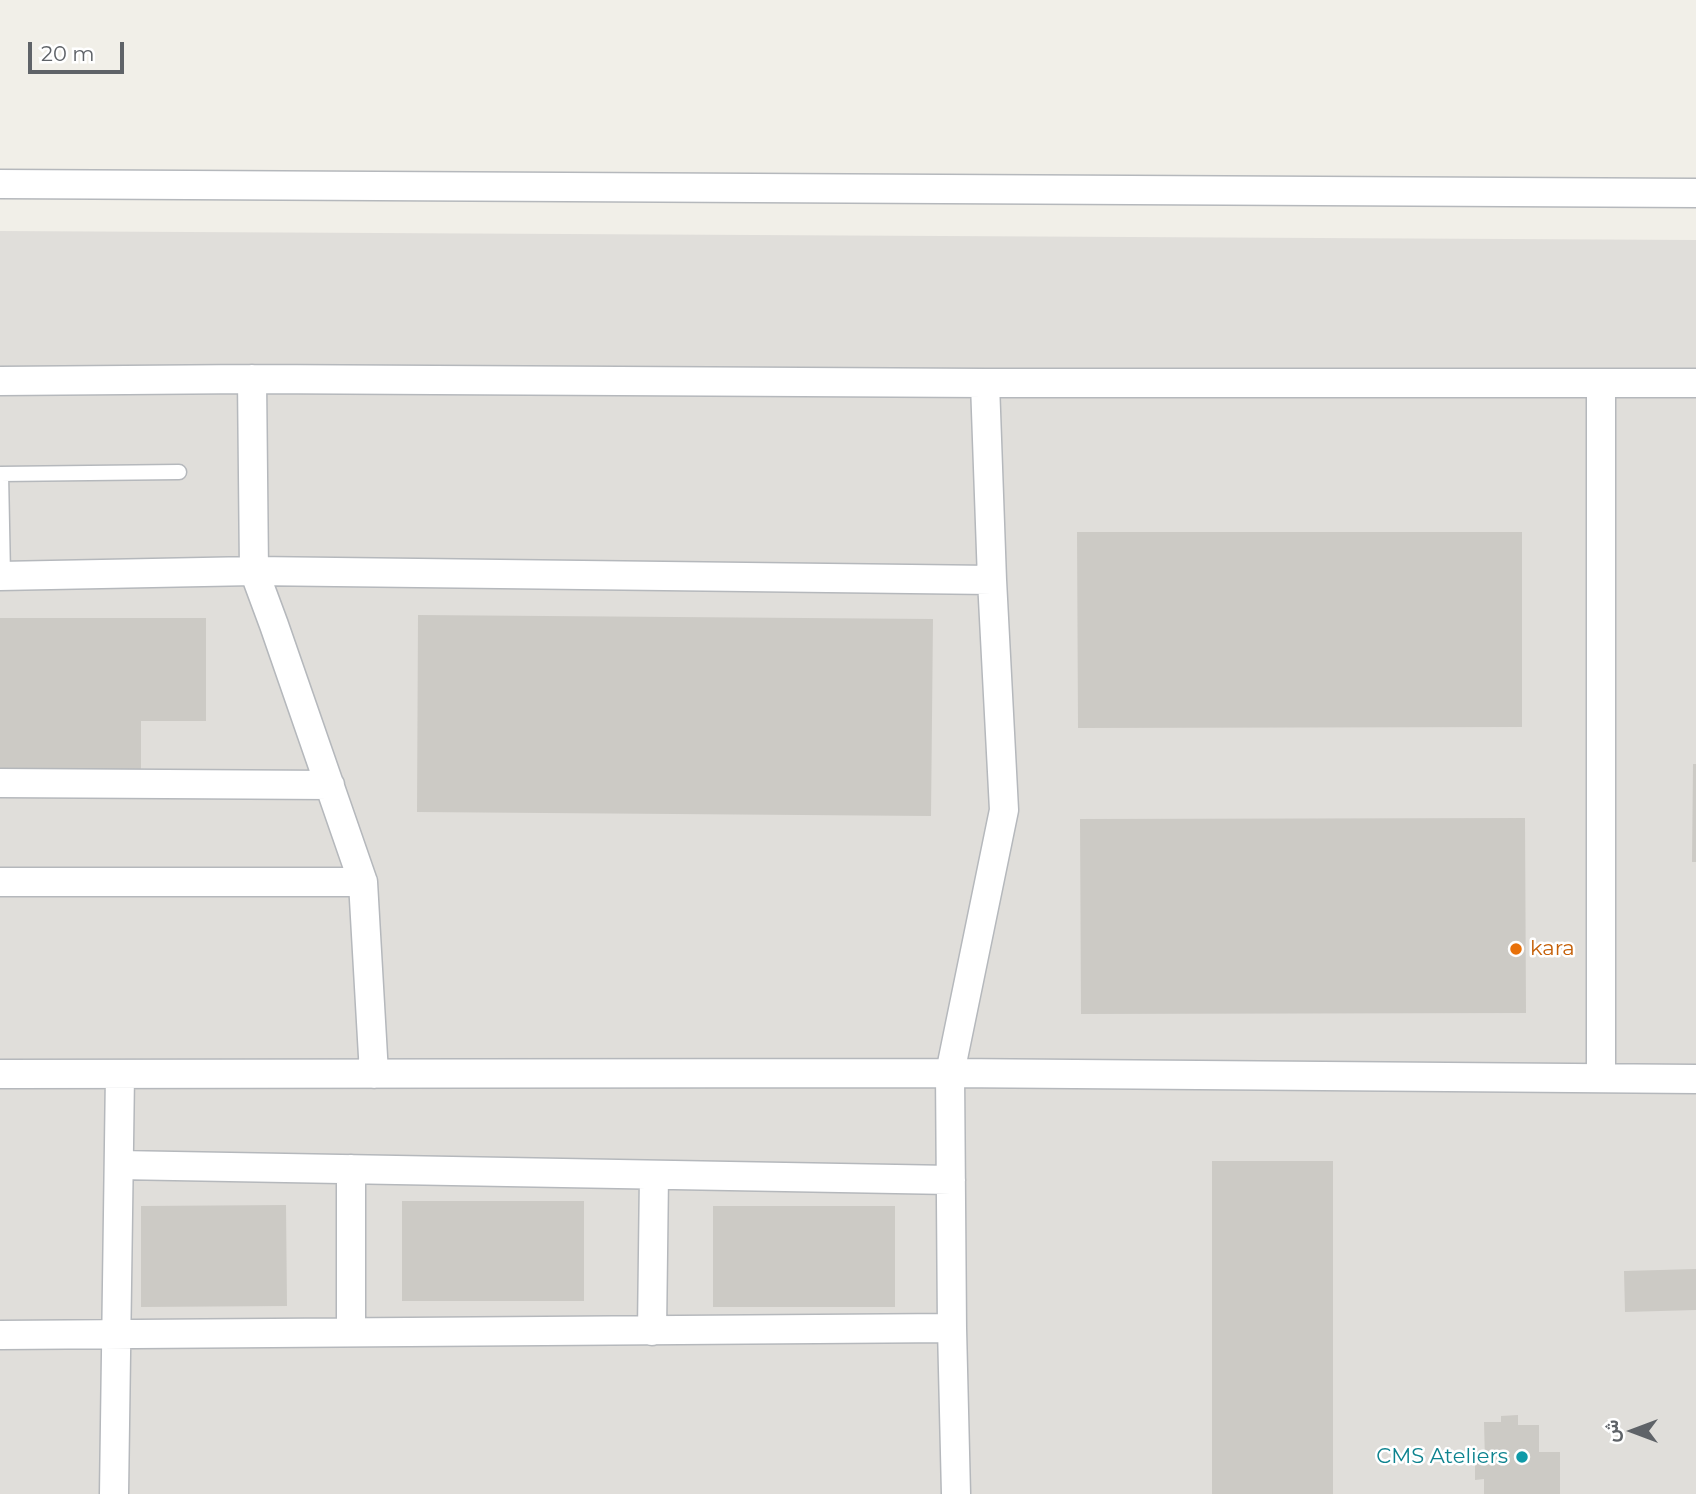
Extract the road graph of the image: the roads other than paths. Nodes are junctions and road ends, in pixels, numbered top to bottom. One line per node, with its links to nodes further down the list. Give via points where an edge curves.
1 (0, 184): 2 (street)
2 (1696, 193)
3 (252, 379): 4 (street); 5 (street); 10 (street)
4 (0, 381)
5 (985, 383): 7 (street); 12 (street)
6 (1696, 383): 7 (street)
7 (1601, 384): 21 (street)
8 (180, 472): 9 (lane)
9 (0, 474): 11 (lane)
10 (254, 570): 11 (street); 12 (street); 14 (street)
11 (2, 576)
12 (992, 580): 17 (street, via 1004,810)
13 (0, 783): 14 (street)
14 (330, 785): 16 (street)
15 (0, 882): 16 (street)
16 (363, 882): 20 (street)
17 (950, 1073): 20 (street); 21 (street); 26 (street)
18 (0, 1074): 19 (street)
19 (120, 1074): 20 (street); 23 (street)
20 (374, 1074)
21 (1601, 1077): 22 (street)
22 (1696, 1079)
23 (119, 1165): 24 (street); 30 (street)
24 (351, 1169): 25 (street); 29 (street)
25 (654, 1175): 26 (street); 28 (street)
26 (951, 1180): 27 (street)
27 (952, 1328): 28 (street); 33 (street)
28 (652, 1331): 29 (street)
29 (351, 1332): 30 (street)
30 (118, 1334): 31 (street); 32 (street)
31 (0, 1335)
32 (114, 1494)
33 (956, 1494)

